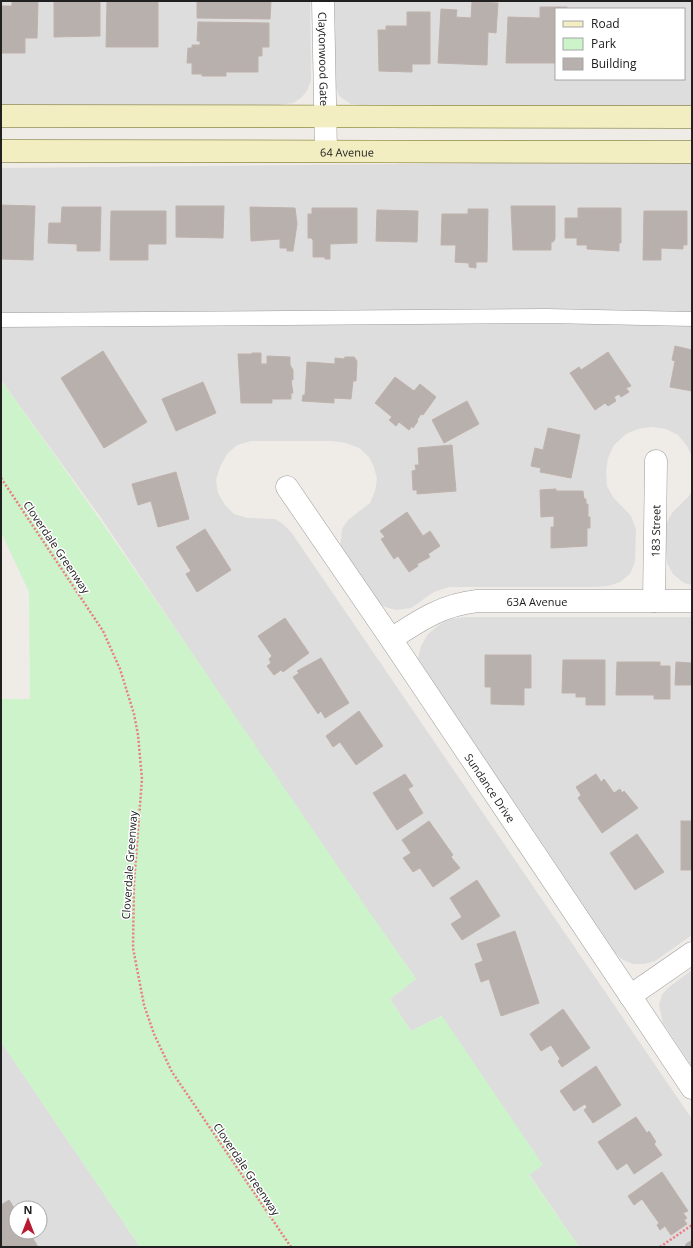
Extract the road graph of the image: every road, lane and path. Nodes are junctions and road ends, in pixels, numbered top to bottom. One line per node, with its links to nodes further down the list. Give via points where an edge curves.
1 (323, 1): 3 (street, Claytonwood Gate)
2 (1, 116): 3 (main road)
3 (326, 116): 4 (main road); 6 (street, Claytonwood Gate)
4 (692, 117)
5 (1, 151): 6 (main road, 64 Avenue)
6 (326, 151): 7 (main road, 64 Avenue)
7 (692, 152)
8 (692, 318): 9 (lane, via 547,316)
9 (1, 320)
10 (656, 461): 13 (street, 183 Street)
11 (1, 478): 20 (path, Cloverdale Greenway, via 103,631 120,669 134,714 142,779 134,883 133,948 144,1005 154,1034 172,1072)
12 (287, 487): 15 (street, Sundance Drive)
13 (654, 601): 14 (street, 63A Avenue); 15 (street, 63A Avenue, via 460,603 444,608)
14 (692, 601)
15 (391, 639): 17 (street, Sundance Drive)
16 (692, 953): 17 (street)
17 (630, 996): 18 (street, Sundance Drive)
18 (692, 1088)
19 (692, 1225): 21 (path)
20 (291, 1247)
21 (660, 1247)

